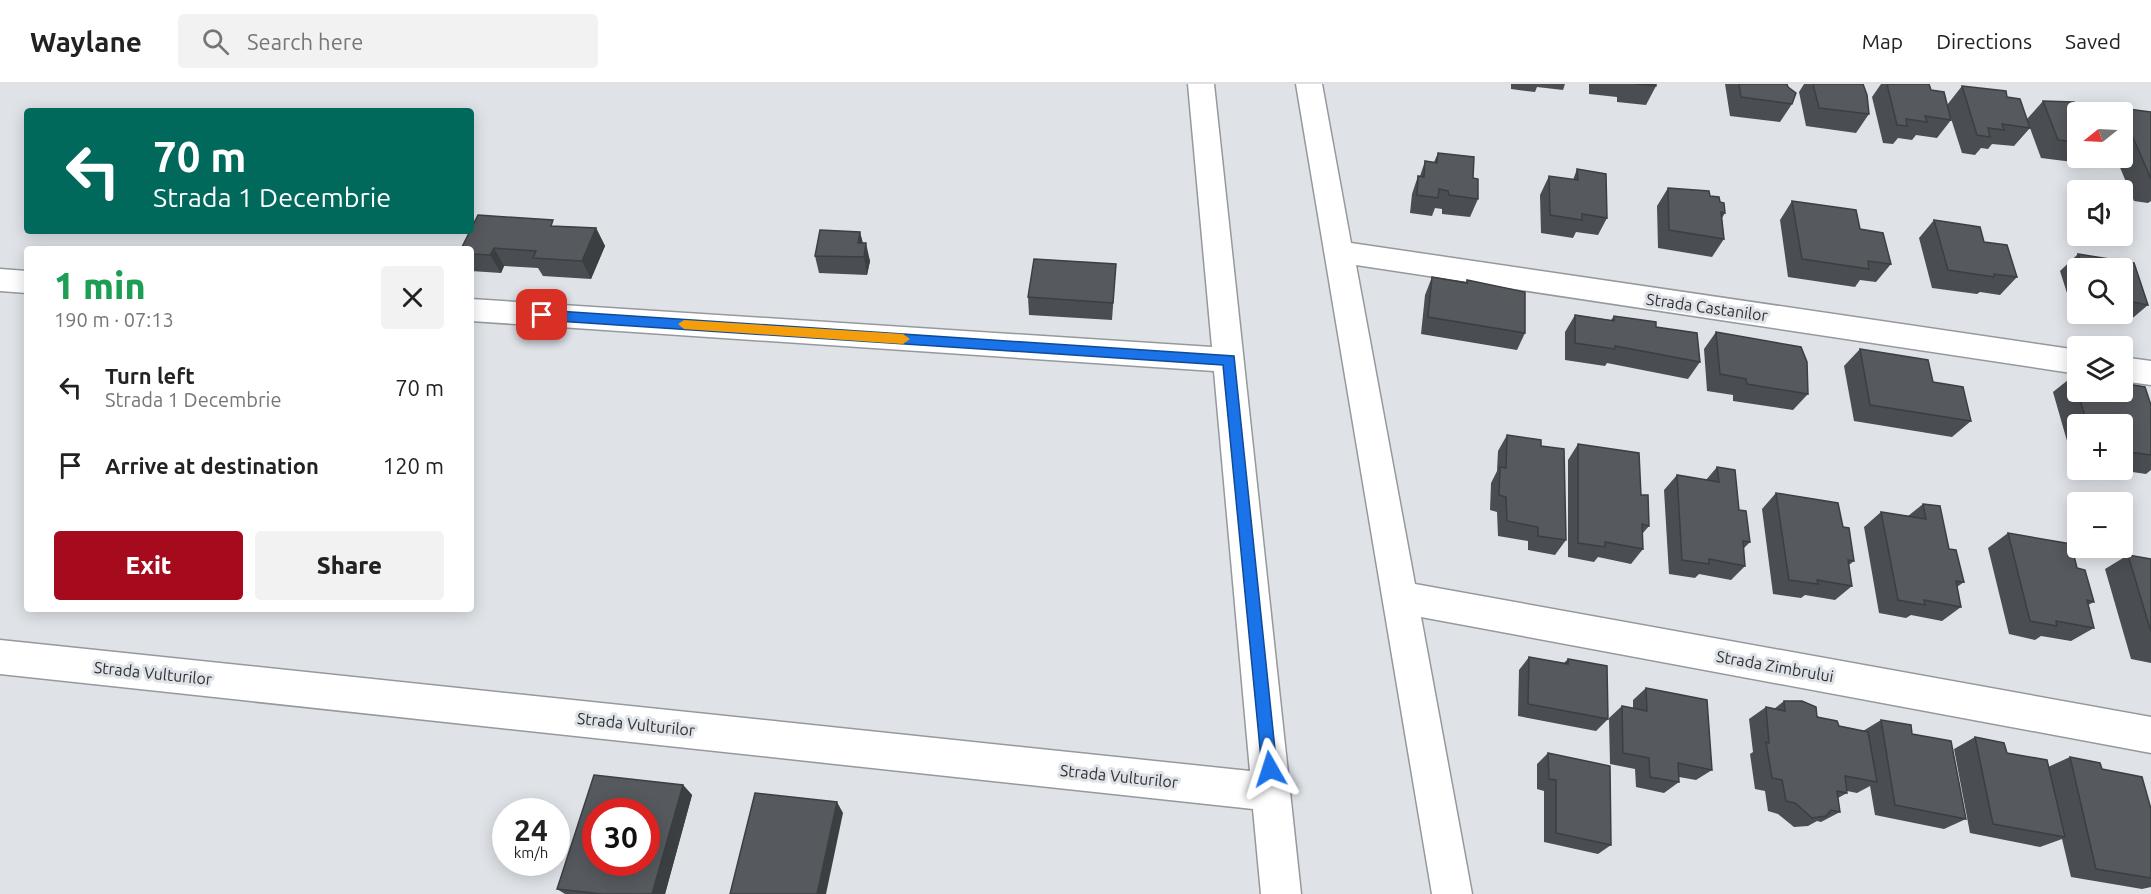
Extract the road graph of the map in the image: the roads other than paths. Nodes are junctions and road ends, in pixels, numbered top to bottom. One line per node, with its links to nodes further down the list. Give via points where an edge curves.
1 (1201, 84): 7 (street)
2 (1309, 84): 3 (street)
3 (1337, 252): 8 (street, Strada Castanilor); 11 (street)
4 (0, 280): 5 (street)
5 (24, 282)
6 (474, 310): 7 (street)
7 (1229, 360): 14 (street)
8 (2067, 360)
9 (2133, 371): 10 (street)
10 (2151, 373)
11 (1400, 597): 13 (street, Strada Zimbrului); 16 (street)
12 (0, 657): 14 (street, Strada Vulturilor)
13 (2151, 735)
14 (1272, 792): 15 (street)
15 (1281, 894)
16 (1452, 894)

